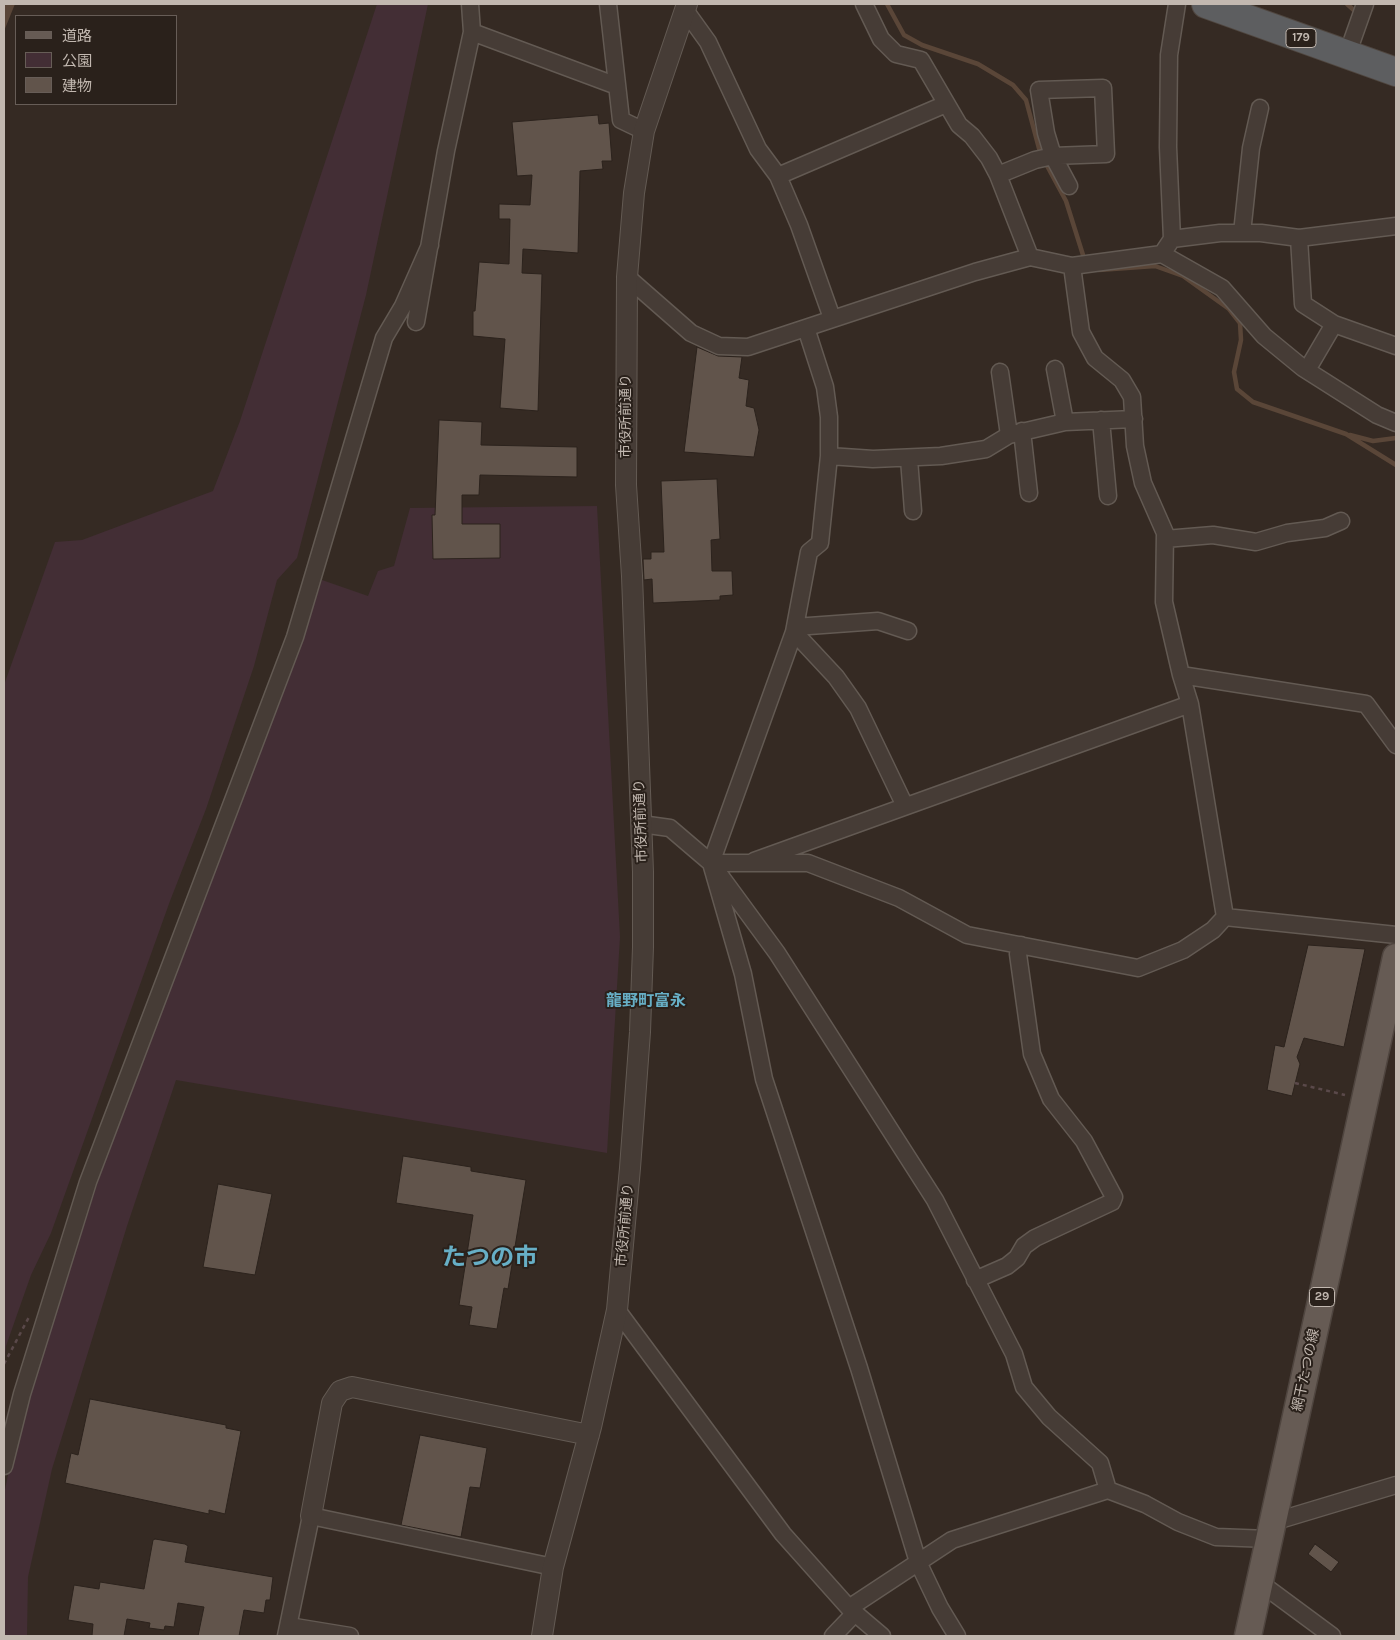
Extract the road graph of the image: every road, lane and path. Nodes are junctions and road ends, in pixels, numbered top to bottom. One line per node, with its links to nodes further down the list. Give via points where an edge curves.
1 (470, 4): 8 (street)
2 (608, 4): 11 (street)
3 (864, 4): 12 (street, via 881,39 896,54 921,60)
4 (1177, 4): 22 (street, via 1169,55)
5 (1206, 4): 9 (highway, 179)
6 (1362, 5): 9 (street)
7 (686, 7): 14 (street, 市役所前通り); 17 (street, via 708,42 758,149)
8 (472, 32): 11 (street); 23 (street)
9 (1347, 55): 10 (highway, 179)
10 (1396, 72)
11 (617, 86): 14 (street, via 621,120)
12 (946, 104): 16 (street); 17 (street)
13 (1260, 108): 20 (street, via 1251,148)
14 (644, 131): 27 (street, 市役所前通り, via 634,193)
15 (1053, 156): 15 (street, via 1106,154 1103,88 1039,90); 16 (street); 18 (street)
16 (998, 175): 25 (street)
17 (778, 176): 28 (street)
18 (1069, 186)
19 (1396, 226): 21 (street)
20 (1242, 233): 21 (street); 22 (street)
21 (1299, 238): 30 (street, via 1303,304)
22 (1172, 240): 24 (street)
23 (430, 245): 29 (street); 66 (street, via 403,306 384,338 295,637 88,1182 22,1394)
24 (1162, 254): 26 (street); 34 (street, via 1222,288 1264,336)
25 (1030, 257): 26 (street); 28 (street)
26 (1072, 266): 36 (street, via 1081,332 1095,358 1122,380 1132,397)
27 (627, 277): 31 (street, via 691,333 719,346 748,346); 54 (street, 市役所前通り, via 626,485)
28 (832, 318): 31 (street)
29 (416, 322)
30 (1334, 324): 32 (street); 34 (street)
31 (806, 328): 41 (street, via 825,387)
32 (1396, 346)
33 (1056, 369): 38 (street)
34 (1307, 370): 39 (street, via 1377,415)
35 (1000, 372): 40 (street)
36 (1134, 419): 37 (street); 47 (street, via 1135,446 1143,483)
37 (1101, 420): 38 (street); 44 (street)
38 (1064, 422): 40 (street)
39 (1396, 423)
40 (1016, 433): 42 (street, via 986,449); 43 (street)
41 (829, 456): 42 (street); 48 (street, via 820,543 810,552)
42 (909, 459): 45 (street)
43 (1029, 493)
44 (1108, 496)
45 (913, 512)
46 (1341, 522): 47 (street, via 1256,542 1213,535)
47 (1165, 539): 50 (street, via 1164,602)
48 (794, 629): 49 (street, via 878,621); 53 (street, via 858,708); 56 (street)
49 (908, 631)
50 (1180, 675): 51 (street); 52 (street, via 1366,704)
51 (1190, 704): 53 (street); 57 (street)
52 (1396, 745)
53 (905, 806): 55 (street)
54 (641, 824): 56 (street, via 670,828); 64 (street, 市役所前通り, via 643,946 640,1032)
55 (754, 861): 56 (street); 59 (street, via 808,863 899,898 967,935)
56 (711, 863): 63 (street, via 777,953 930,1192); 71 (street, via 743,974 764,1079 859,1368)
57 (1225, 917): 58 (street); 59 (street, via 1213,930 1183,950 1138,968)
58 (1396, 934)
59 (1021, 945): 63 (street, via 1018,954 1032,1054 1051,1099 1084,1142 1114,1197 1112,1202 1035,1238 1007,1266)
60 (1396, 957): 70 (main road, 網干たつの線 / 29)
61 (1295, 1083): 62 (path)
62 (1348, 1096)
63 (975, 1280): 68 (street, via 1014,1354 1024,1387 1049,1418 1100,1462)
64 (617, 1310): 65 (street, 市役所前通り); 74 (street, via 783,1534)
65 (589, 1435): 69 (street, via 352,1387 340,1391 332,1403); 72 (street, 市役所前通り)
66 (4, 1466)
67 (1396, 1485): 70 (street)
68 (1108, 1490): 70 (street, via 1216,1537); 71 (street, via 952,1540)
69 (311, 1516): 72 (street); 75 (street)
70 (1271, 1530): 73 (main road, 網干たつの線 / 29)
71 (918, 1562): 74 (street); 80 (street)
72 (553, 1567): 77 (street, 市役所前通り)
73 (1260, 1582): 81 (main road, 網干たつの線 / 29); 82 (street)
74 (852, 1610): 78 (street); 79 (street)
75 (288, 1631): 76 (street)
76 (350, 1636)
77 (542, 1636)
78 (833, 1636)
79 (882, 1636)
80 (957, 1636)
81 (1248, 1636)
82 (1332, 1636)

